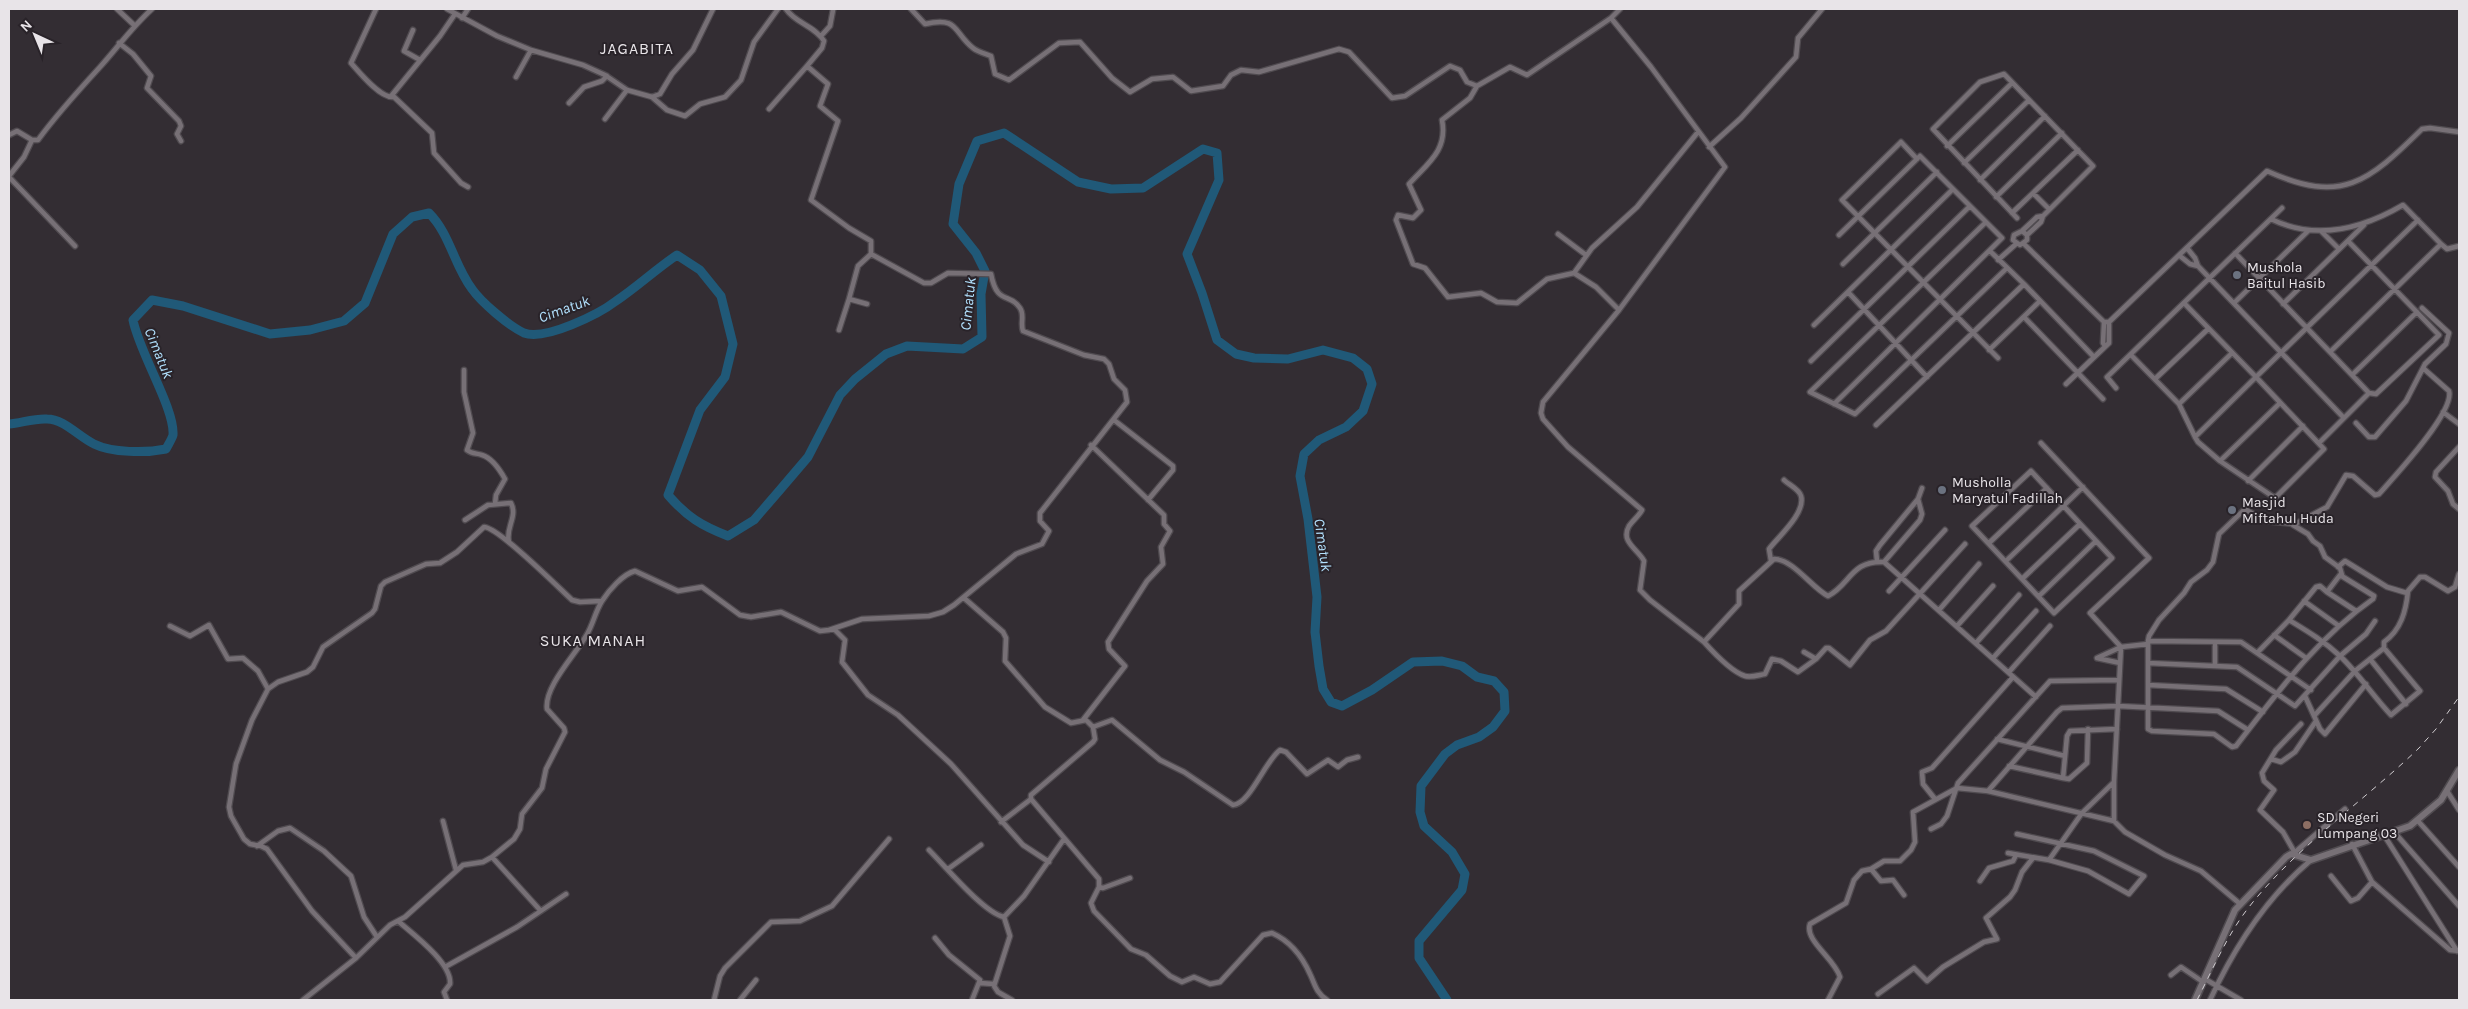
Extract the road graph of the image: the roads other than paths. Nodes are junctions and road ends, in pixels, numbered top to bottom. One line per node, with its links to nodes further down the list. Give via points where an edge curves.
1 (117, 9): 16 (street)
2 (152, 9): 16 (street)
3 (376, 9): 28 (street, via 351,62 372,85)
4 (447, 9): 13 (street)
5 (468, 9): 14 (street)
6 (713, 9): 29 (street, via 692,50 660,94)
7 (778, 9): 29 (street, via 754,42 741,80 725,96 700,104 685,116 667,110)
8 (786, 9): 18 (street)
9 (910, 9): 26 (street, via 925,24 936,21 954,24 974,49 991,56 995,74 1008,80 1059,43 1080,42 1112,78 1130,92 1152,79 1173,77 1191,91 1223,86 1231,75 1241,70 1258,72 1339,49 1349,52 1392,98 1405,96 1450,66 1460,70 1467,82)
10 (1620, 9): 15 (street)
11 (1822, 9): 42 (street, via 1798,38 1796,57 1742,118)
12 (833, 10): 18 (street, via 830,26)
13 (455, 14): 14 (street); 21 (street)
14 (462, 18): 20 (street)
15 (1611, 18): 26 (street, via 1527,75 1510,67); 35 (street)
16 (134, 25): 19 (street)
17 (414, 30): 21 (street, via 404,51)
18 (821, 36): 22 (street, via 824,45)
19 (119, 43): 39 (street, via 38,140); 40 (street, via 151,76 147,88 179,121 181,126 177,134)
20 (531, 50): 23 (street, via 583,65); 24 (street)
21 (420, 60): 28 (street, via 392,93)
22 (807, 66): 32 (street); 80 (street, via 828,84 820,106 838,121 811,200 871,241)
23 (607, 76): 27 (street); 31 (street, via 584,87)
24 (516, 77)
25 (2012, 83): 30 (street); 41 (street); 41 (street, via 2004,74 1980,82 1973,88 1934,127 1934,132)
26 (1477, 86): 89 (street, via 1470,98 1442,120 1445,133 1441,148 1409,184 1421,210 1413,218 1398,215 1396,220 1413,264 1425,268 1448,297 1481,293 1497,302 1517,302 1547,279)
27 (627, 90): 29 (street); 34 (street)
28 (393, 97): 49 (street, via 432,133 434,153)
29 (652, 97)
30 (2029, 100): 33 (street); 45 (street)
31 (569, 103)
32 (768, 109)
33 (2045, 116): 37 (street); 48 (street)
34 (605, 119)
35 (1698, 132): 42 (street); 81 (street, via 1637,207)
36 (2459, 132): 75 (street, via 2422,129 2373,174 2335,188 2300,185 2267,171)
37 (2062, 133): 43 (street); 52 (street)
38 (9, 134): 39 (street, via 17,131)
39 (32, 140): 47 (street)
40 (181, 141)
41 (1947, 146): 45 (street)
42 (1709, 147): 105 (street, via 1725,169)
43 (2078, 150): 51 (street); 55 (street, via 2092,168)
44 (1917, 159): 46 (street, via 1920,156); 57 (street); 57 (street, via 1901,142 1842,200)
45 (1964, 163): 48 (street)
46 (1937, 172): 50 (street); 65 (street)
47 (9, 176): 73 (street)
48 (1980, 180): 52 (street)
49 (468, 188)
50 (1953, 189): 53 (street); 77 (street)
51 (2033, 193): 55 (street); 56 (street)
52 (1996, 197): 56 (street)
53 (1970, 206): 61 (street); 87 (street)
54 (2282, 208): 59 (street)
55 (2049, 209): 66 (street, via 2041,222)
56 (2012, 213): 58 (street)
57 (1859, 217): 65 (street); 68 (street)
58 (2017, 218)
59 (2271, 219): 63 (street); 79 (street)
60 (2418, 220): 62 (street, via 2403,205); 72 (street); 85 (street)
61 (1986, 222): 78 (street, via 2002,238); 92 (street)
62 (2364, 224): 64 (street); 69 (street)
63 (2308, 231): 64 (street); 91 (street)
64 (2322, 232): 76 (street)
65 (1874, 233): 77 (street); 84 (street)
66 (2024, 233): 70 (street, via 2014,235); 71 (street)
67 (1558, 234): 81 (street)
68 (1840, 236)
69 (2348, 241): 76 (street); 85 (street)
70 (2016, 244): 71 (street); 83 (street)
71 (2024, 244): 109 (street)
72 (2441, 244): 74 (street, via 2452,250); 94 (street)
73 (75, 246)
74 (2459, 246)
75 (2187, 248): 82 (street); 86 (street)
76 (2339, 249): 102 (street)
77 (1891, 250): 87 (street); 95 (street)
78 (1990, 251): 83 (street); 97 (street)
79 (2235, 253): 90 (street); 91 (street)
80 (872, 254): 96 (street, via 858,266); 142 (street, via 926,284 948,273 991,274 999,294 1020,307 1025,332 1084,356 1107,361 1114,379 1128,396 1124,408)
81 (1586, 255): 89 (street)
82 (2180, 256): 86 (street); 109 (street)
83 (1998, 260): 88 (street)
84 (1843, 264)
85 (2371, 265): 94 (street); 113 (street)
86 (2198, 266): 90 (street)
87 (1907, 267): 92 (street); 104 (street)
88 (2007, 268): 93 (street); 108 (street)
89 (1574, 273): 105 (street, via 1596,287)
90 (2210, 278): 99 (street); 100 (street)
91 (2260, 279): 100 (street); 102 (street)
92 (1923, 283): 97 (street); 111 (street)
93 (2024, 284): 98 (street); 115 (street)
94 (2395, 290): 106 (street); 118 (street)
95 (1848, 292): 104 (street); 110 (street)
96 (848, 299): 101 (street); 114 (street)
97 (1940, 300): 108 (street); 116 (street)
98 (2040, 301): 107 (street); 122 (street)
99 (2184, 302): 112 (street); 121 (street)
100 (2234, 303): 120 (street)
101 (867, 304)
102 (2283, 304): 113 (street)
103 (2422, 308): 126 (street, via 2449,333 2446,344)
104 (1864, 309): 111 (street); 125 (street)
105 (1619, 310): 203 (street, via 1543,402 1541,413 1568,447 1640,506 1641,513 1630,526 1627,538 1644,561 1640,590)
106 (2417, 312): 129 (street); 135 (street, via 2438,336 2376,394)
107 (2024, 316): 117 (street); 128 (street)
108 (1958, 318): 115 (street); 124 (street)
109 (2106, 322): 122 (street, via 2109,343)
110 (1814, 325)
111 (1879, 325): 116 (street); 138 (street, via 1810,392)
112 (2208, 329): 119 (street); 132 (street)
113 (2307, 329): 118 (street); 120 (street)
114 (839, 330)
115 (1972, 333): 117 (street); 130 (street)
116 (1896, 343): 124 (street); 138 (street)
117 (1990, 350): 123 (street)
118 (2330, 352): 129 (street)
119 (2232, 353): 131 (street); 139 (street)
120 (2282, 353): 131 (street); 141 (street)
121 (2131, 355): 132 (street); 134 (street, via 2107,377)
122 (2094, 357): 128 (street)
123 (1998, 358)
124 (1911, 360): 130 (street); 138 (street, via 1855,414)
125 (1811, 361)
126 (2423, 368): 140 (street, via 2450,392); 143 (street, via 2406,401 2374,437 2369,438)
127 (464, 370): 160 (street, via 464,392 473,433 467,450 490,459 505,478)
128 (2078, 372): 133 (street); 136 (street)
129 (2352, 375): 135 (street)
130 (1927, 376): 145 (street)
131 (2256, 377): 137 (street); 147 (street)
132 (2155, 379): 139 (street)
133 (2066, 384)
134 (2116, 388)
135 (2369, 393): 141 (street)
136 (2103, 399)
137 (2280, 403): 146 (street); 152 (street)
138 (1834, 404)
139 (2179, 404): 147 (street)
140 (2443, 412): 144 (street); 165 (street, via 2420,447 2379,494 2376,495 2353,476 2346,475 2327,507)
141 (2344, 418): 149 (street)
142 (1114, 420): 150 (street); 159 (street, via 1173,466)
143 (2356, 423)
144 (2459, 424)
145 (1876, 425)
146 (2303, 426): 149 (street); 154 (street)
147 (2195, 437): 152 (street)
148 (2041, 443): 155 (street)
149 (2319, 443): 154 (street, via 2323,451 2275,498)
150 (1091, 446): 159 (street); 188 (street, via 1040,513 1040,521 1049,532 1045,540 1016,554)
151 (2459, 447): 162 (street, via 2435,477)
152 (2220, 461): 154 (street)
153 (1784, 480): 172 (street, via 1798,492 1801,501 1798,514 1769,549)
154 (2248, 481)
155 (2082, 487): 161 (street); 207 (street, via 2149,558 2090,613)
156 (1922, 488): 158 (street)
157 (2047, 488): 161 (street); 169 (street); 169 (street, via 2031,471 1972,526)
158 (1918, 499): 173 (street, via 1877,549); 174 (street, via 1922,514 1920,520)
159 (1148, 500): 235 (street, via 1164,515 1164,524 1169,530 1161,546 1164,561 1147,581 1108,642 1109,649 1124,666)
160 (495, 504): 163 (street); 168 (street, via 510,503 514,508 508,534)
161 (2064, 506): 164 (street); 171 (street)
162 (2459, 509)
163 (465, 520)
164 (2080, 524): 167 (street); 180 (street)
165 (2293, 525): 176 (street, via 2309,535 2321,547 2325,557); 204 (street, via 2265,521 2246,509 2219,534 2213,562 2159,620)
166 (1945, 530): 179 (street)
167 (2096, 541): 187 (street); 187 (street, via 2112,558 2054,613)
168 (510, 543): 189 (street, via 572,600); 225 (street, via 484,527 440,563 426,564 386,582 381,586 375,609 324,647 313,667)
169 (1989, 543): 171 (street)
170 (1965, 544): 184 (street)
171 (2006, 560): 180 (street)
172 (1771, 561): 173 (street, via 1774,558 1782,560 1828,596 1855,570); 203 (street, via 1739,591 1739,604)
173 (1877, 561): 174 (street)
174 (1884, 562): 179 (street)
175 (1979, 564): 191 (street)
176 (2338, 567): 178 (street); 185 (street, via 2345,561 2386,587)
177 (2459, 574): 185 (street, via 2457,584 2450,590 2422,576)
178 (2342, 575): 183 (street); 193 (street, via 2374,596)
179 (1902, 578): 182 (street); 184 (street)
180 (2022, 578): 187 (street)
181 (1993, 586): 197 (street)
182 (1889, 591)
183 (2327, 592): 190 (street, via 2318,586); 193 (street)
184 (1920, 594): 191 (street); 214 (street, via 1886,630 1870,640 1850,665 1828,648)
185 (2407, 594): 208 (street, via 2408,603 2399,628 2384,642)
186 (2019, 595): 206 (street)
187 (2039, 596)
188 (964, 598): 200 (street, via 937,614 862,619); 235 (street, via 1003,632 1006,638 1004,661 1041,704 1071,723)
189 (601, 601): 200 (street, via 626,575 635,571 678,591 706,588 740,615 781,612 820,631); 276 (street, via 586,636 548,697 547,709 565,732 546,769 542,788 522,814 518,833)
190 (2304, 601): 194 (street); 199 (street)
191 (1939, 610): 197 (street)
192 (2036, 611): 212 (street)
193 (2356, 611): 199 (street)
194 (2289, 620): 201 (street); 202 (street)
195 (2375, 621): 211 (street, via 2366,634)
196 (170, 626): 225 (street, via 190,636 209,626 228,658 243,658 258,671)
197 (1957, 626): 206 (street)
198 (2050, 626): 220 (street)
199 (2339, 626): 202 (street)
200 (834, 629): 261 (street, via 844,640 842,662 858,684 873,700 898,715 951,764)
201 (2274, 635): 210 (street); 213 (street)
202 (2322, 641): 211 (street); 213 (street)
203 (1704, 642): 214 (street, via 1748,677 1765,674 1772,659 1782,661 1798,672)
204 (2148, 642): 205 (street); 207 (street); 217 (street)
205 (2215, 642): 210 (street, via 2241,642); 218 (street)
206 (1976, 643): 212 (street)
207 (2121, 647): 216 (street); 216 (street, via 2097,658)
208 (2384, 648): 215 (street); 230 (street, via 2419,690)
209 (1804, 652): 214 (street)
210 (2257, 652): 221 (street)
211 (2340, 656): 219 (street); 226 (street)
212 (1992, 658): 220 (street)
213 (2306, 658): 221 (street)
214 (1816, 659)
215 (2370, 659): 219 (street); 230 (street)
216 (2120, 663): 222 (street)
217 (2148, 663): 218 (street); 224 (street)
218 (2215, 665): 227 (street, via 2236,667)
219 (2355, 671): 223 (street); 234 (street)
220 (2011, 674): 229 (street); 254 (street, via 1932,768 1922,772 1923,784)
221 (2291, 675): 226 (street); 227 (street)
222 (2119, 680): 229 (street, via 2050,681); 231 (street)
223 (2366, 684): 230 (street, via 2391,715); 234 (street, via 2327,732 2324,733)
224 (2148, 686): 232 (street); 233 (street, via 2226,690)
225 (268, 689): 271 (street, via 252,720 236,764 229,796 236,827 244,839)
226 (2311, 690): 228 (street)
227 (2276, 694): 228 (street, via 2293,706); 233 (street)
228 (2306, 696): 234 (street)
229 (2036, 697): 241 (street)
230 (2406, 704)
231 (2118, 706): 232 (street); 239 (street); 242 (street, via 2062,708)
232 (2148, 707): 240 (street, via 2218,711); 240 (street, via 2148,729 2152,732 2214,734 2234,747)
233 (2263, 712): 240 (street)
234 (2315, 718): 245 (street, via 2295,752 2281,762)
235 (1083, 720): 237 (street)
236 (2300, 724): 245 (street)
237 (1092, 727): 244 (street, via 1112,720 1160,760 1233,805 1244,802 1280,750 1307,774 1328,760 1338,767); 253 (street, via 1093,742 1051,776 1031,795)
238 (2088, 729): 239 (street); 243 (street, via 2073,729 2068,733); 248 (street, via 2087,763 2069,779)
239 (2117, 729): 249 (street)
240 (2248, 730)
241 (1997, 739): 242 (street); 250 (street)
242 (2026, 747): 243 (street); 246 (street)
243 (2065, 756): 248 (street)
244 (1358, 757)
245 (2271, 759): 274 (street, via 2262,769 2262,776 2274,792 2260,810 2283,832)
246 (2009, 766): 248 (street); 251 (street)
247 (2459, 770): 252 (main road)
248 (2063, 778)
249 (2114, 782): 257 (street); 259 (street)
250 (1957, 788): 251 (street); 254 (street); 262 (street, via 1947,816)
251 (1988, 791): 257 (street)
252 (2447, 791): 256 (street); 260 (main road, via 2436,806)
253 (1031, 799): 261 (street); 267 (street)
254 (1935, 799): 282 (street, via 1913,812 1915,842 1911,850 1900,861 1884,861)
255 (2345, 809): 274 (street)
256 (2459, 810)
257 (2082, 813): 259 (street); 268 (street)
258 (443, 821): 283 (street)
259 (2114, 821): 292 (street, via 2125,832 2157,851 2200,871)
260 (2418, 821): 263 (main road); 281 (street)
261 (1001, 822): 280 (street, via 1028,850)
262 (1931, 829)
263 (2395, 833): 265 (main road); 293 (street)
264 (2017, 834): 268 (street)
265 (2384, 835): 269 (main road); 299 (street)
266 (889, 839): 311 (street, via 832,906 800,921 771,922 725,968)
267 (1064, 839): 280 (street); 289 (street, via 1099,879)
268 (2061, 844): 278 (street); 278 (street, via 2098,852 2144,876 2129,894 2088,871)
269 (2352, 844): 279 (main road); 288 (street)
270 (981, 845): 284 (street)
271 (256, 846): 297 (street, via 278,831 290,828 324,851 351,876 364,917); 300 (street, via 267,849 312,911)
272 (928, 850): 284 (street)
273 (2008, 853): 275 (street)
274 (2293, 854): 279 (main road); 292 (main road, via 2286,857)
275 (2016, 855): 277 (street); 287 (street, via 2012,861 1989,868)
276 (492, 857): 283 (street, via 483,862 465,864); 294 (street)
277 (2033, 858): 278 (street); 308 (street, via 2022,872 2013,893 1986,918 1996,940 1984,942 1943,967 1928,981 1914,968)
278 (2049, 860)
279 (2311, 860): 307 (street, via 2274,898 2227,965)
280 (1049, 862): 295 (street, via 1014,909)
281 (2459, 868)
282 (1871, 869): 291 (street, via 1882,881 1894,880); 316 (street, via 1862,871 1856,878 1844,904 1809,926 1811,938 1829,957 1839,976)
283 (456, 870): 296 (street)
284 (948, 870): 295 (street, via 982,904)
285 (2331, 876): 288 (street, via 2351,901)
286 (1130, 878): 289 (street)
287 (1980, 881)
288 (2372, 882): 299 (street, via 2450,950)
289 (1099, 887): 315 (street, via 1091,904 1094,911 1131,949 1146,956 1178,981 1194,978 1210,984 1220,982 1270,932 1294,949 1304,962 1316,990)
290 (566, 894): 294 (street)
291 (1904, 895)
292 (2239, 904): 304 (main road, via 2226,924)
293 (2459, 906)
294 (540, 910): 301 (street, via 517,927)
295 (1004, 917): 306 (street, via 1010,936)
296 (398, 921): 297 (street); 301 (street)
297 (378, 937): 300 (street)
298 (935, 938): 305 (street)
299 (2458, 951)
300 (356, 958): 309 (street)
301 (446, 967): 310 (street, via 450,978 444,992)
302 (2171, 974): 304 (street, via 2180,966)
303 (756, 980): 312 (street)
304 (2204, 980): 307 (street); 317 (main road)
305 (980, 983): 306 (street); 313 (street)
306 (994, 984): 314 (street, via 996,990)
307 (2217, 985): 318 (street); 319 (street)
308 (1878, 994)
309 (303, 1000)
310 (447, 1000)
311 (714, 1000)
312 (740, 1000)
313 (972, 1000)
314 (1012, 1000)
315 (1327, 1000)
316 (1828, 1000)
317 (2195, 1000)
318 (2210, 1000)
319 (2241, 1000)

